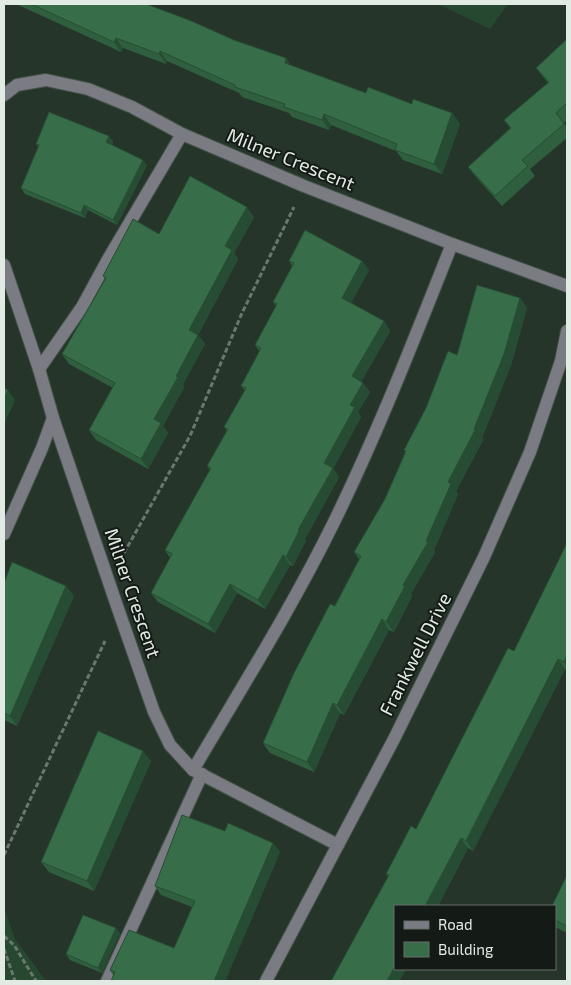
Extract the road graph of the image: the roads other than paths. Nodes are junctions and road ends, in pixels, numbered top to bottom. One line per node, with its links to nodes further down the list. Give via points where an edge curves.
1 (4, 95): 2 (street, Milner Crescent, via 16,85 46,80 88,88)
2 (182, 134): 3 (street, Milner Crescent); 7 (street, via 82,307)
3 (452, 244): 5 (street, Milner Crescent); 10 (street, via 390,400 335,520)
4 (4, 265): 7 (street, Milner Crescent)
5 (567, 286)
6 (567, 331): 11 (street, Frankwell Drive, via 561,361 530,452 484,557)
7 (39, 369): 8 (street, Milner Crescent)
8 (53, 418): 9 (street); 10 (street, Milner Crescent, via 154,712 170,745)
9 (4, 534)
10 (197, 772): 11 (street, Milner Crescent); 12 (street)
11 (338, 845): 13 (street, Frankwell Drive)
12 (107, 981)
13 (266, 981)

